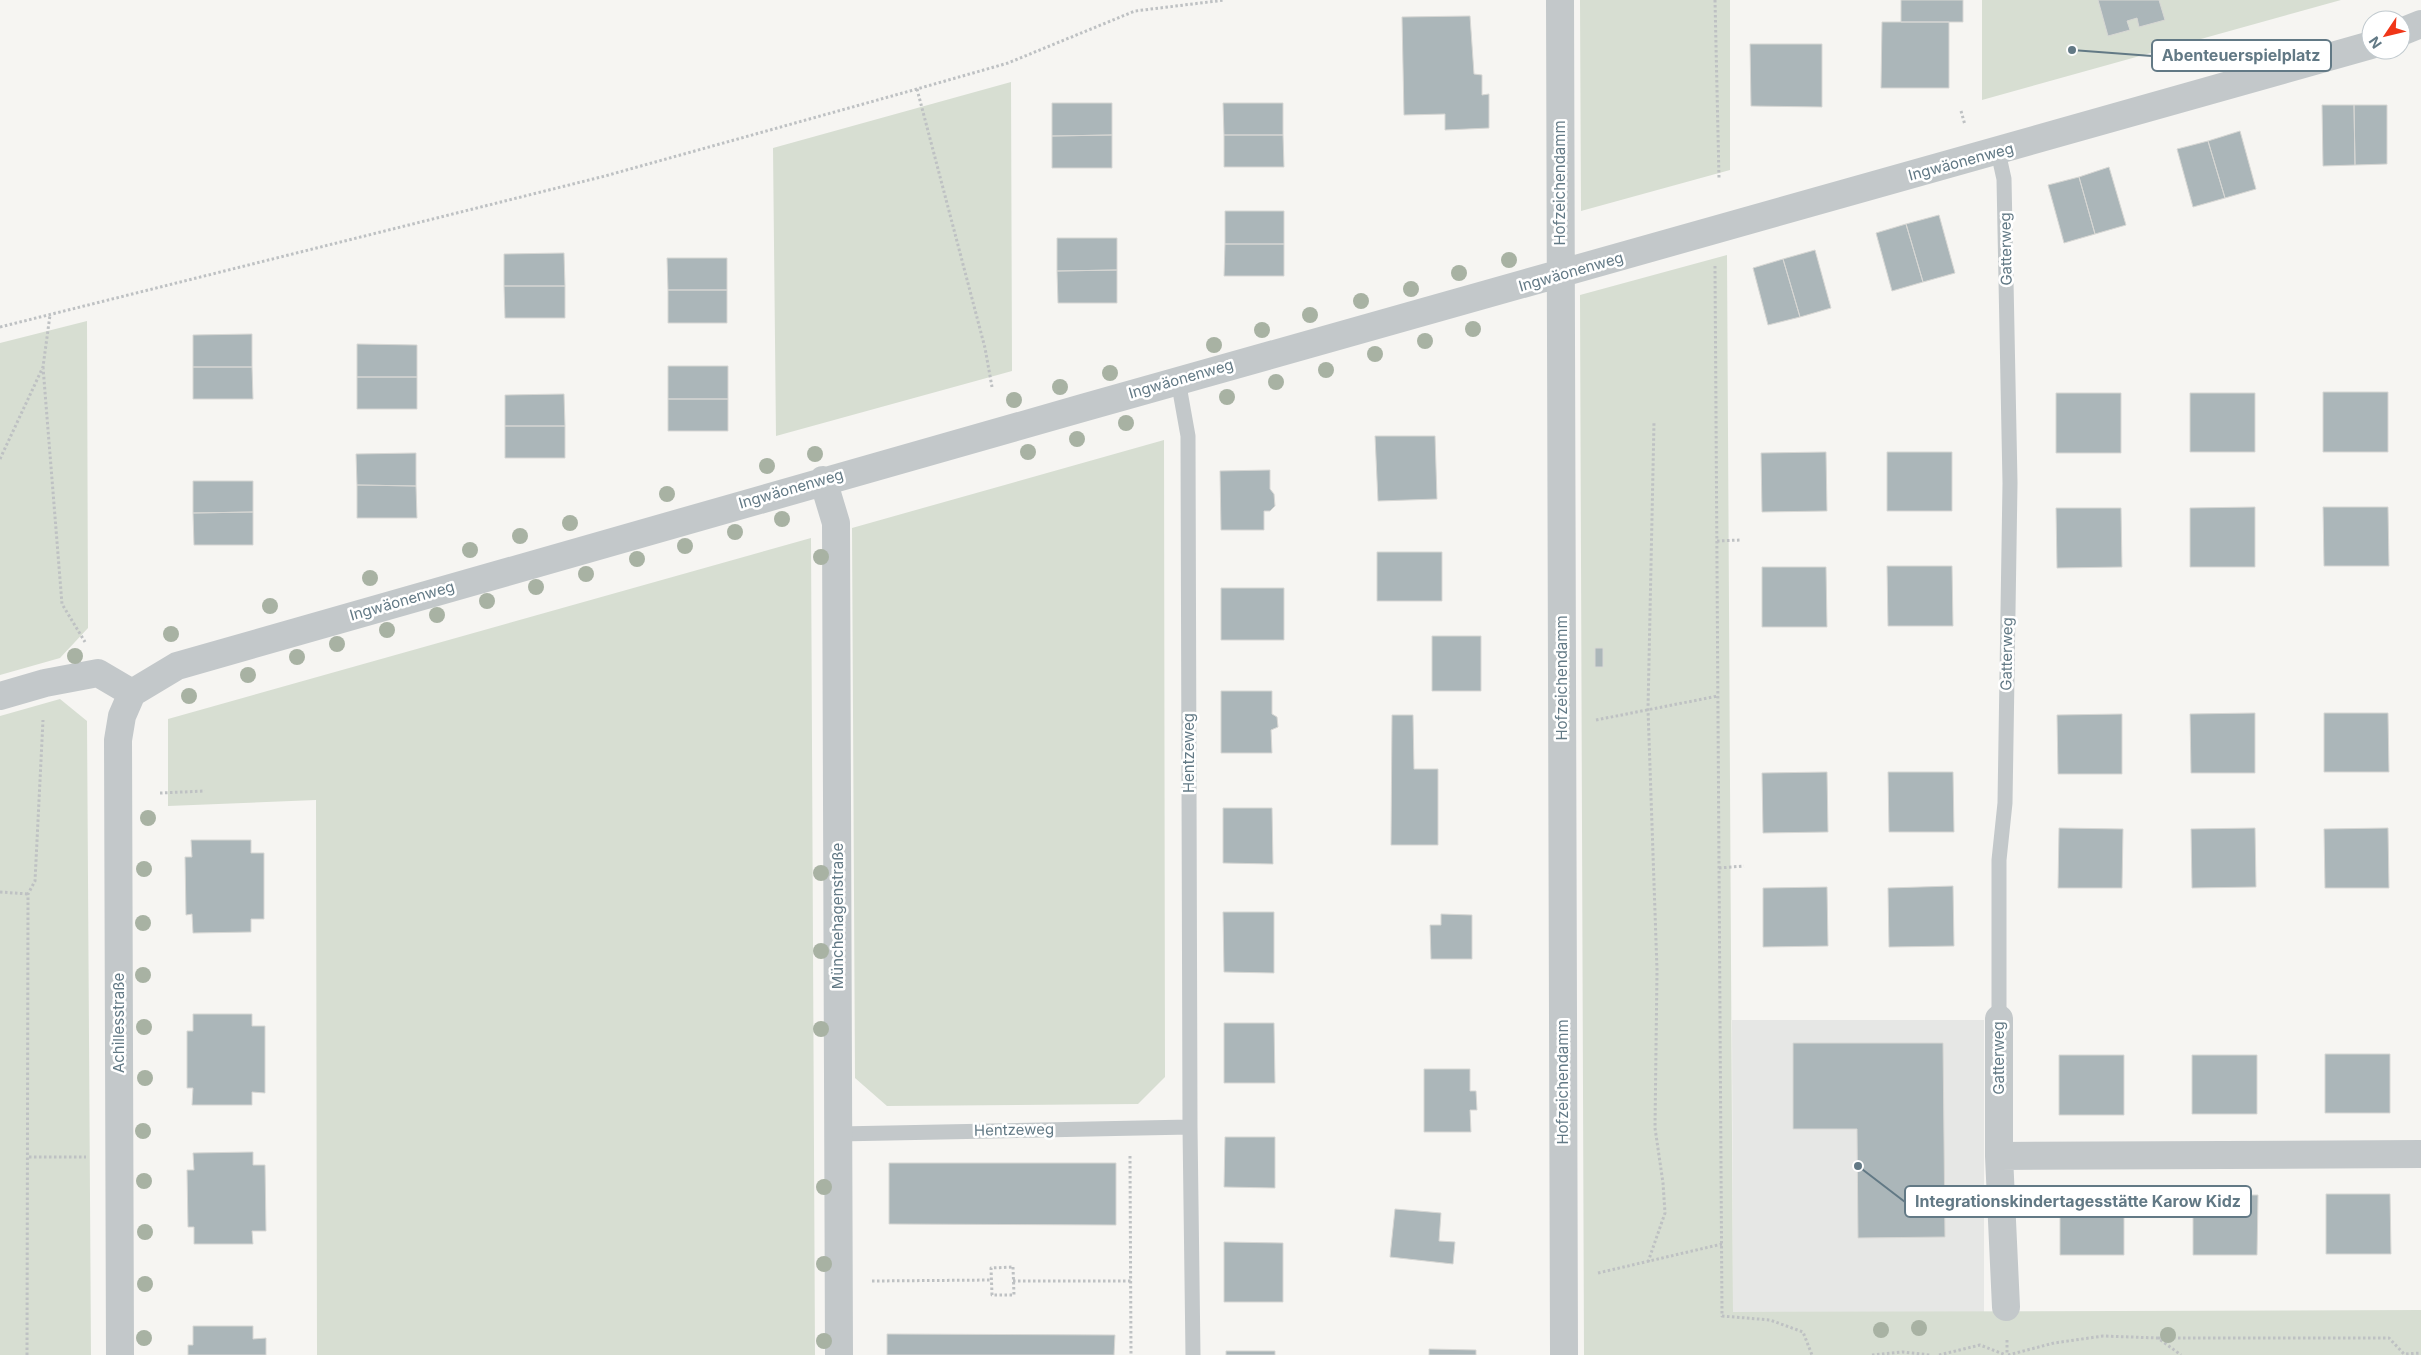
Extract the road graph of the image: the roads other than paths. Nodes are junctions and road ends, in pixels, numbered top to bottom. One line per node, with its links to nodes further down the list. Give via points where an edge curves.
1 (1560, 0): 4 (street, Hofzeichendamm)
2 (2361, 48): 3 (street, Ingwäonenweg)
3 (1998, 152): 4 (street, Ingwäonenweg); 9 (lane, Gatterweg, via 2004,179 2010,483 2004,803 1999,860)
4 (1561, 275): 5 (street, Ingwäonenweg); 18 (street, Hofzeichendamm)
5 (1178, 380): 6 (street, Ingwäonenweg); 10 (lane, Hentzeweg, via 1188,436)
6 (823, 480): 7 (street, Ingwäonenweg, via 177,666); 11 (street, Münchehagenstraße, via 836,523)
7 (132, 693): 8 (street, via 98,673); 15 (street, Achillesstraße, via 122,716 118,740)
8 (0, 696)
9 (1999, 1019): 13 (street, Gatterweg)
10 (1190, 1126): 11 (lane, Hentzeweg); 17 (lane, Hentzeweg)
11 (838, 1134): 16 (street, Münchehagenstraße)
12 (2421, 1154): 13 (street)
13 (1999, 1156): 14 (street, Gatterweg)
14 (2006, 1307)
15 (120, 1355)
16 (839, 1355)
17 (1193, 1355)
18 (1564, 1355)

